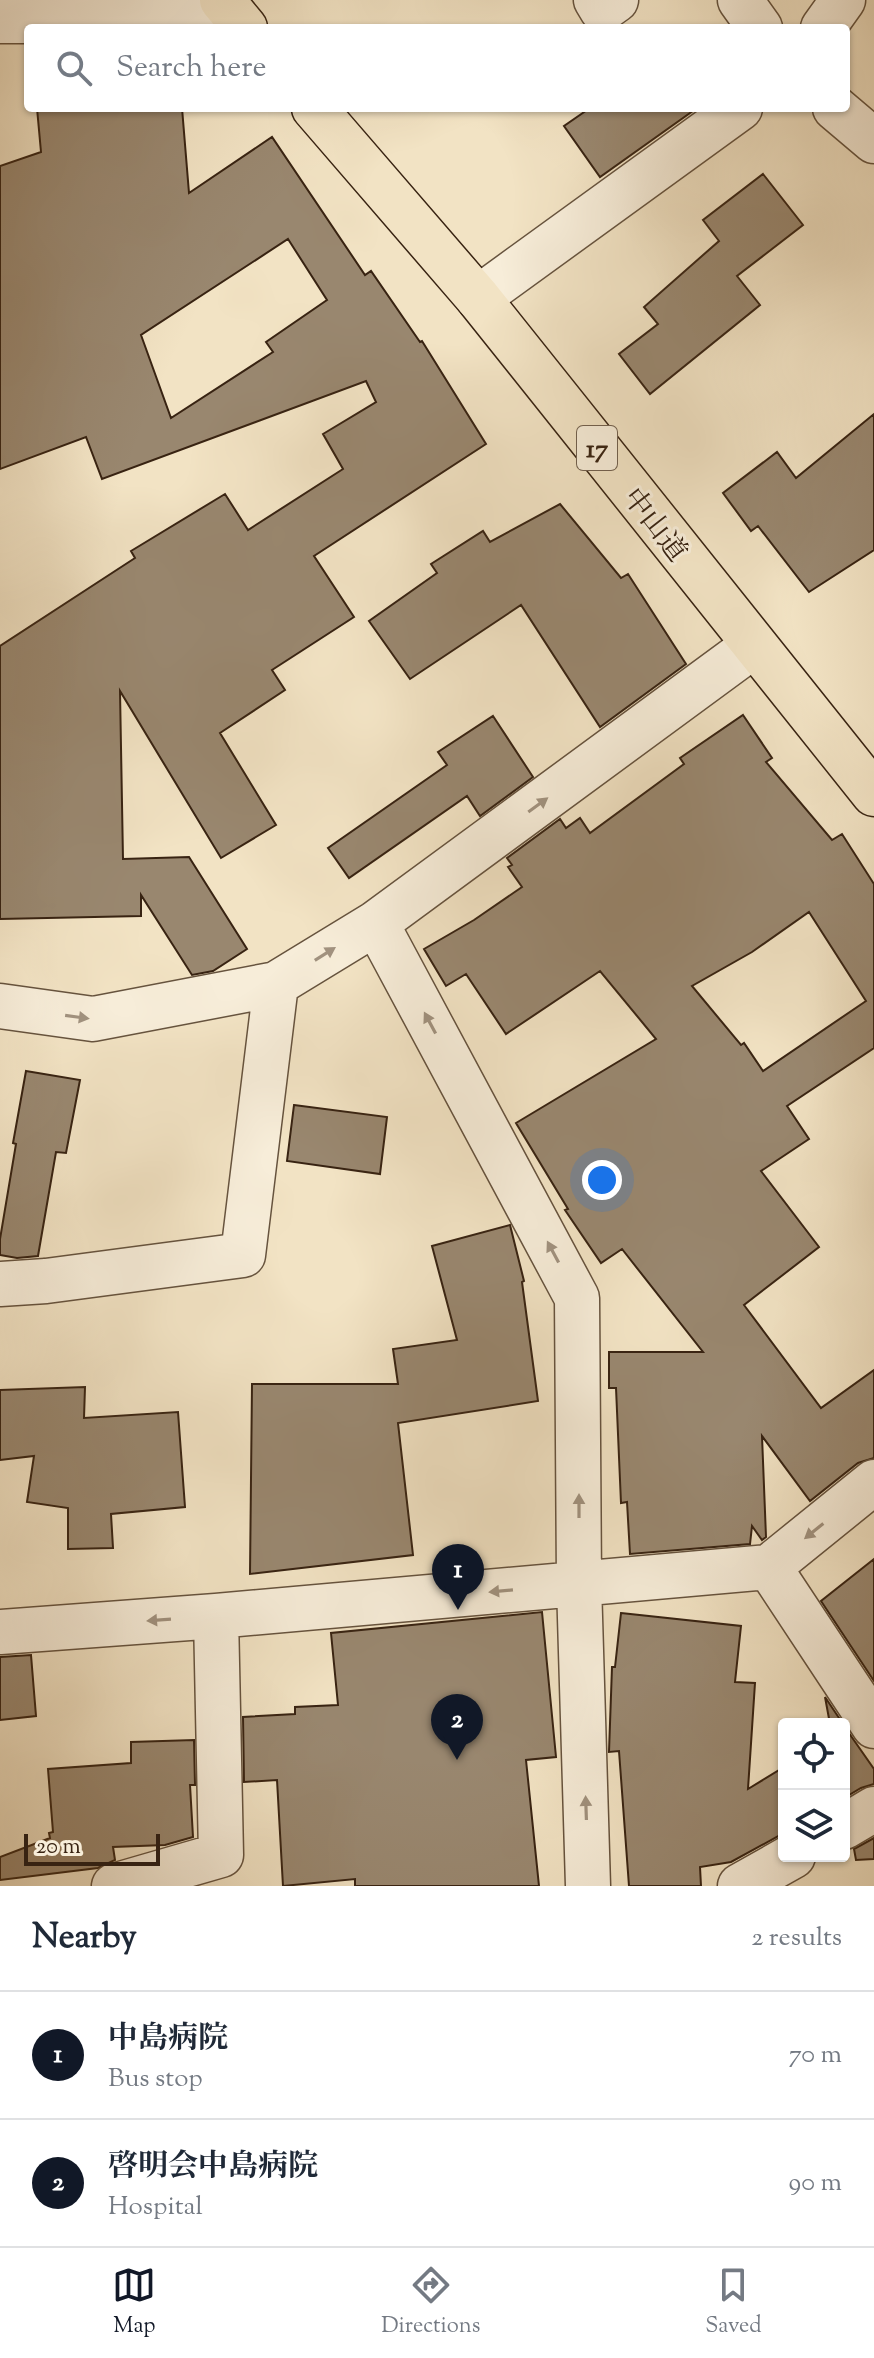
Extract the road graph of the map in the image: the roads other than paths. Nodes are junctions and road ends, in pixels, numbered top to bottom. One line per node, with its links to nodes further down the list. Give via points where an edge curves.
1 (596, 0): 2 (street, via 602,10)
2 (616, 0)
3 (740, 0): 7 (street)
4 (843, 0): 8 (street)
5 (235, 16): 6 (street)
6 (0, 21)
7 (757, 24)
8 (826, 24)
9 (317, 112): 13 (highway, 中山道 / 17)
10 (734, 112): 13 (street)
11 (840, 112): 12 (street)
12 (874, 141)
13 (478, 298): 14 (highway, 中山道 / 17)
14 (753, 646): 15 (highway, 中山道 / 17); 16 (street, one-way to 14)
15 (874, 794)
16 (376, 923): 17 (street, one-way to 16); 22 (street, one-way to 16, via 577,1298)
17 (276, 984): 18 (street, one-way to 17, via 93,1019); 19 (street, via 243,1255)
18 (0, 1006)
19 (0, 1284)
20 (874, 1482): 21 (street, one-way to 21)
21 (769, 1567): 22 (street); 25 (street)
22 (579, 1584): 23 (street, one-way to 23); 30 (street, one-way to 22)
23 (216, 1616): 24 (street, one-way to 24); 29 (street, via 221,1855)
24 (0, 1632)
25 (874, 1726)
26 (874, 1809): 27 (street)
27 (850, 1823)
28 (782, 1862): 31 (street)
29 (114, 1886)
30 (588, 1886)
31 (740, 1886)

